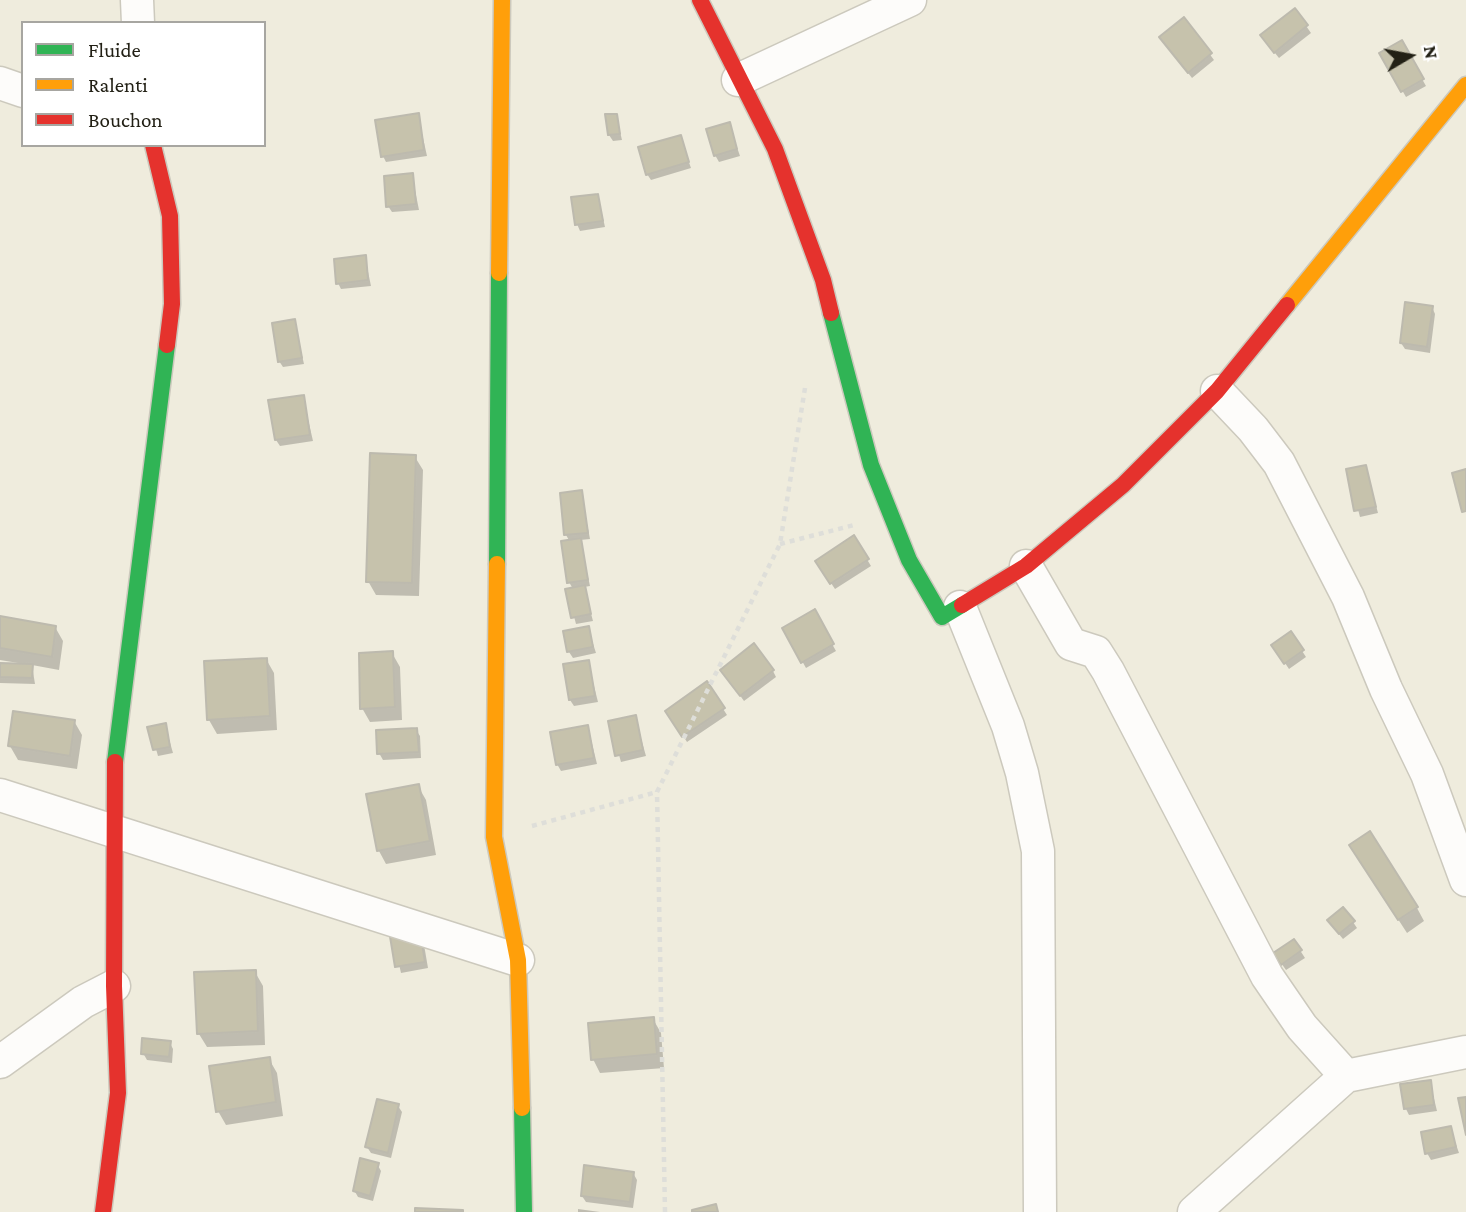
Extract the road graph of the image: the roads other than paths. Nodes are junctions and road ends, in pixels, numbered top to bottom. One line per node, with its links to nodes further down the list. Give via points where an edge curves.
1 (137, 0): 5 (street)
2 (502, 0): 17 (street, via 494,837)
3 (700, 0): 6 (street)
4 (910, 0): 6 (street)
5 (138, 21)
6 (738, 80): 13 (street, via 775,149 822,280 847,382 890,515 909,560 942,617)
7 (0, 83): 9 (street)
8 (1466, 85): 11 (street)
9 (21, 90)
10 (153, 147): 15 (street, via 170,216 172,304 114,772)
11 (1217, 391): 12 (street, via 1123,485); 16 (street, via 1279,463 1304,510 1348,597)
12 (1026, 566): 13 (street); 21 (street, via 1070,643 1096,652 1108,671 1267,976)
13 (960, 607): 24 (street, via 1007,726 1038,851)
14 (7, 803): 15 (street)
15 (117, 830): 17 (street); 18 (street)
16 (1463, 863)
17 (518, 960): 23 (street)
18 (114, 986): 20 (street, via 83,1002); 22 (street, via 118,1093)
19 (1466, 1052): 21 (street)
20 (0, 1062)
21 (1346, 1076): 25 (street)
22 (103, 1212)
23 (524, 1212)
24 (1040, 1212)
25 (1194, 1212)

